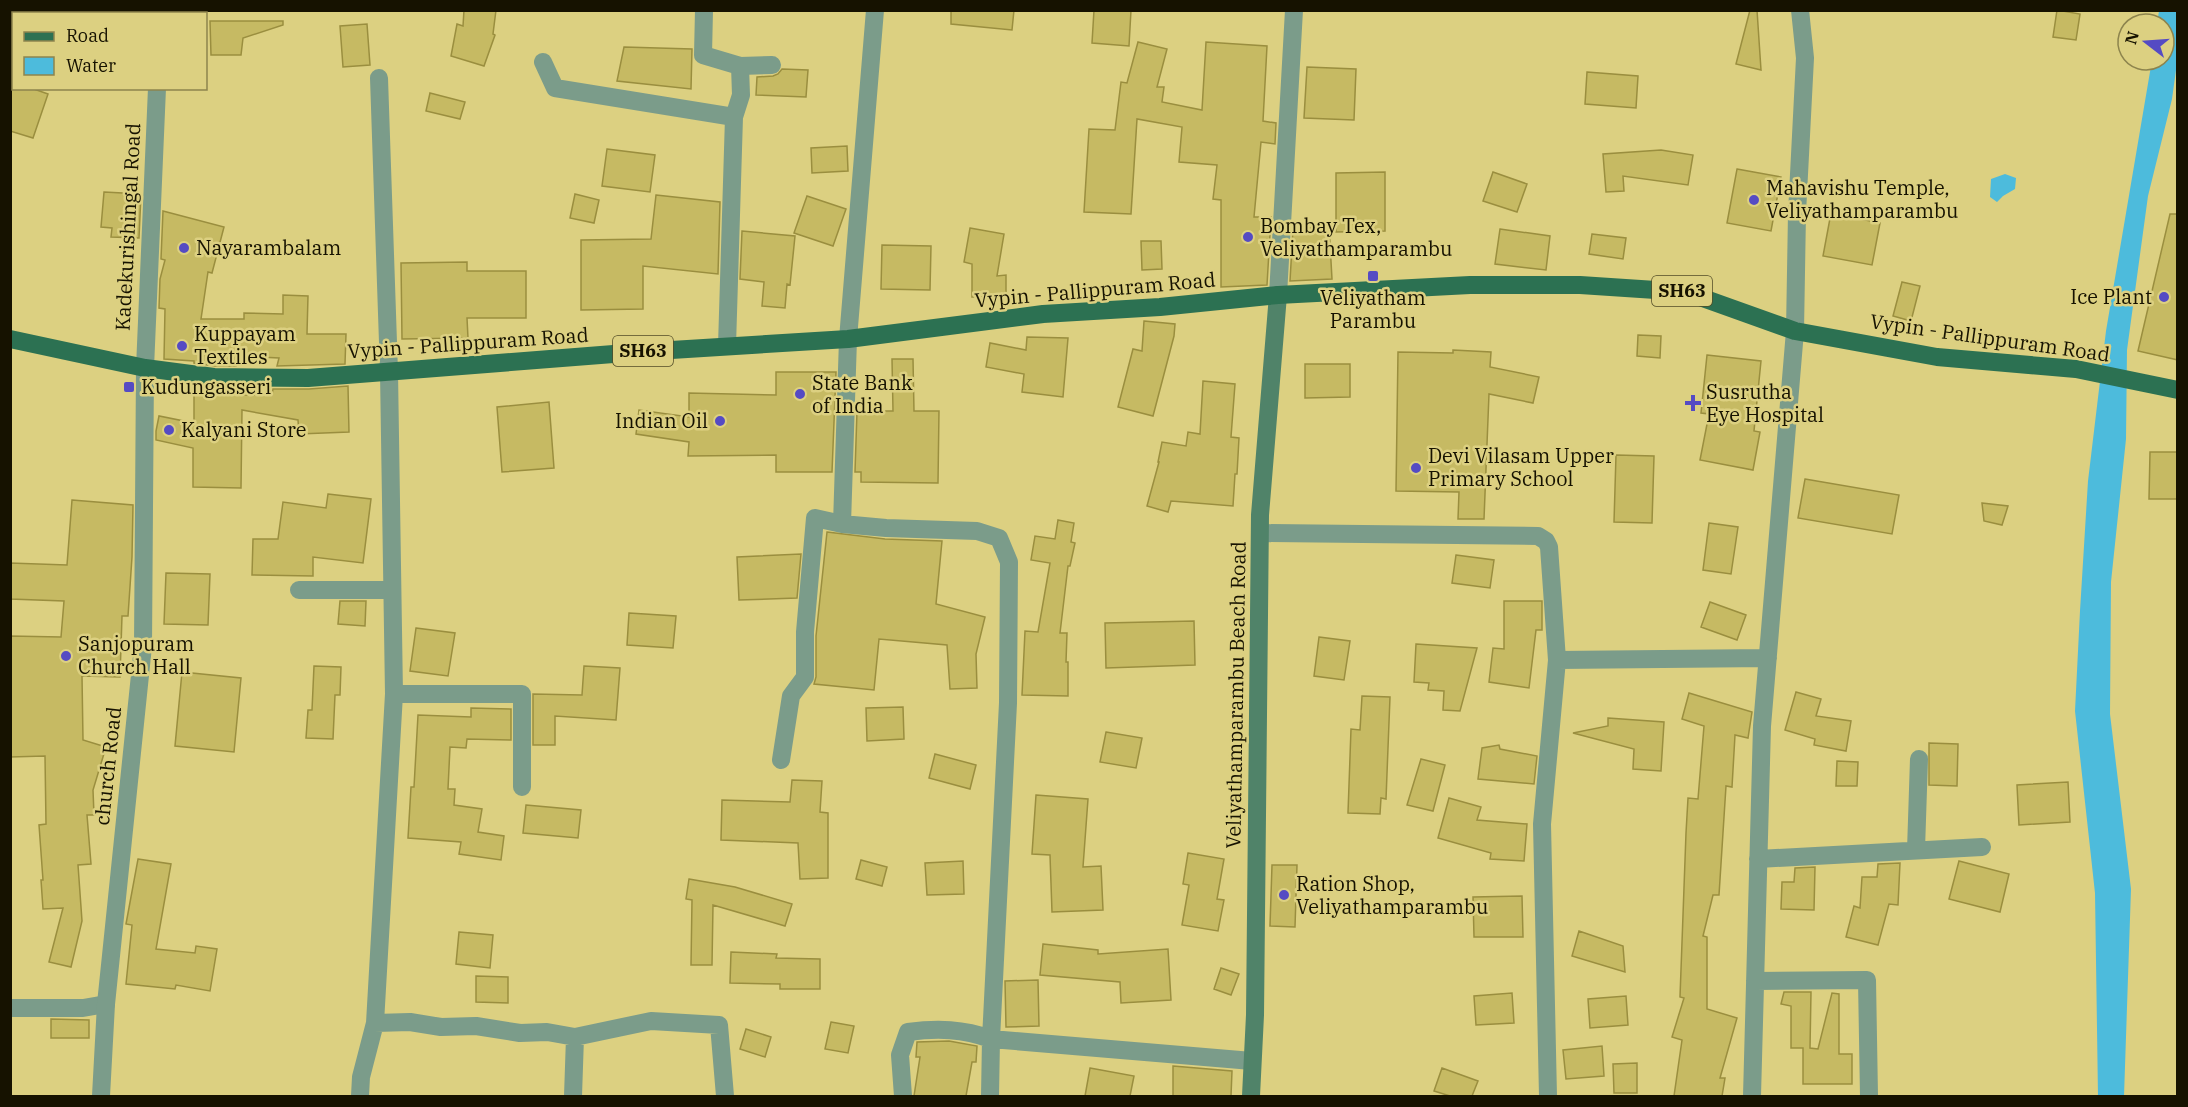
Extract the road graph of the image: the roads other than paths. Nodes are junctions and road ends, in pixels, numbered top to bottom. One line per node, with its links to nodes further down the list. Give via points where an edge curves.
1 (704, 10): 7 (street, via 703,56)
2 (875, 10): 14 (street)
3 (1294, 10): 11 (street)
4 (1800, 10): 12 (street, via 1805,58)
5 (543, 62): 10 (street, via 555,88)
6 (772, 65): 7 (street)
7 (740, 66): 10 (street, via 741,95)
8 (379, 78): 17 (street)
9 (157, 90): 16 (street, Kadekurishingal Road)
10 (734, 117): 15 (street)
11 (1278, 295): 12 (main road, Vypin - Pallippuram Road / SH63, via 1470,285 1580,285 1686,292); 14 (main road, Vypin - Pallippuram Road / SH63, via 1043,314); 20 (main road, Veliyathamparambu Beach Road)
12 (1795, 331): 18 (main road, Vypin - Pallippuram Road / SH63, via 1937,357 2076,369); 23 (street)
13 (10, 339): 16 (main road, Vypin - Pallippuram Road / SH63)
14 (848, 339): 15 (main road, Vypin - Pallippuram Road / SH63); 19 (street)
15 (727, 346): 17 (main road, Vypin - Pallippuram Road / SH63)
16 (145, 368): 17 (main road, Vypin - Pallippuram Road / SH63, via 214,378 308,378); 33 (street, church Road, via 143,646)
17 (389, 372): 22 (street)
18 (2178, 390)
19 (842, 524): 27 (street, via 815,518 805,632 806,678 790,696); 37 (street, via 977,531 999,538 1009,562 1008,703)
20 (1260, 533): 24 (street, via 1538,536 1549,547); 38 (main road, Veliyathamparambu Beach Road)
21 (299, 590): 22 (street)
22 (392, 590): 25 (street)
23 (1768, 658): 24 (street); 31 (street)
24 (1557, 660): 46 (street, via 1542,824)
25 (394, 694): 28 (street, via 522,694); 35 (street)
26 (1918, 759): 30 (street)
27 (781, 760)
28 (522, 787)
29 (1982, 847): 30 (street)
30 (1916, 850): 31 (street)
31 (1758, 859): 32 (street)
32 (1755, 981): 47 (street); 48 (street, via 1867,980)
33 (106, 1004): 34 (street, via 83,1008); 39 (street, church Road)
34 (10, 1008)
35 (375, 1023): 36 (street, via 476,1026); 40 (street)
36 (575, 1038): 41 (street); 42 (street, via 651,1021 719,1025)
37 (991, 1039): 38 (street); 43 (street, via 970,1031 908,1032 900,1055); 44 (street)
38 (1252, 1061): 45 (main road, Veliyathamparambu Beach Road)
39 (101, 1096)
40 (360, 1096)
41 (573, 1096)
42 (725, 1096)
43 (903, 1096)
44 (990, 1096)
45 (1251, 1096)
46 (1548, 1096)
47 (1752, 1096)
48 (1869, 1096)

